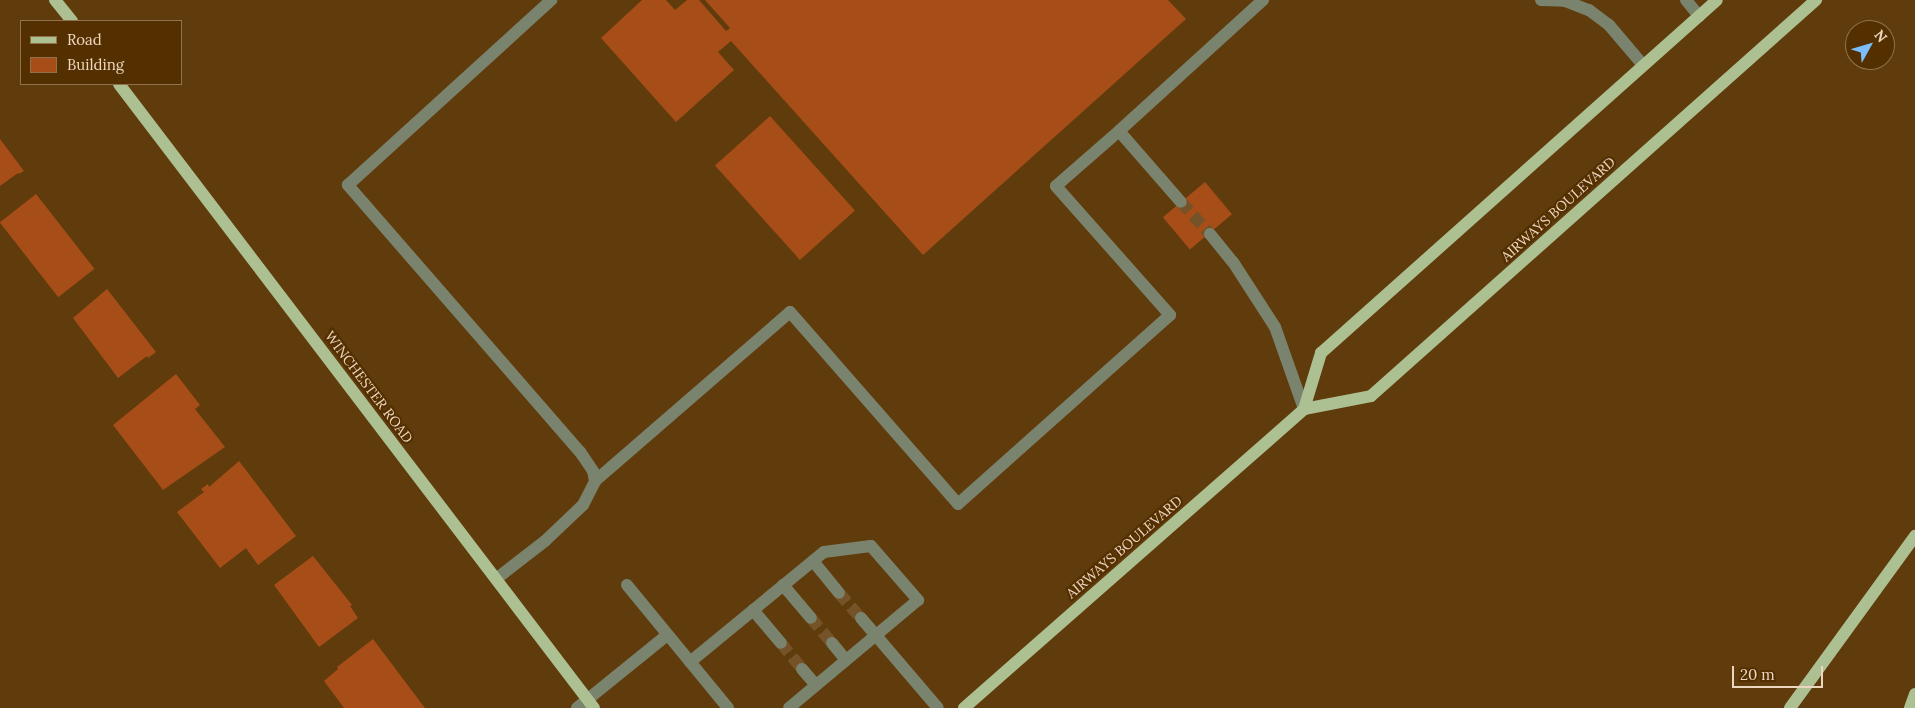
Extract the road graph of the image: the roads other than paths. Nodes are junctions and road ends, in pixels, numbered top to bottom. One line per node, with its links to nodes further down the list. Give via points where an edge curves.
1 (56, 0): 9 (main road)
2 (551, 0): 16 (lane, via 348,185 580,452)
3 (1263, 0): 12 (lane)
4 (1541, 0): 10 (lane, via 1565,1 1589,10 1609,25)
5 (1686, 0): 8 (lane)
6 (1717, 0): 8 (main road)
7 (1816, 0): 15 (main road, AIRWAYS BOULEVARD, via 1371,396)
8 (1699, 16): 10 (main road)
9 (71, 20)
10 (1643, 66): 15 (main road, via 1321,354)
11 (120, 85): 19 (main road, WINCHESTER ROAD)
12 (1119, 131): 13 (lane); 16 (lane, via 1056,186 1170,315 958,504 790,312)
13 (1182, 202)
14 (1210, 234): 15 (lane, via 1233,262 1275,327)
15 (1304, 409): 40 (main road, AIRWAYS BOULEVARD)
16 (595, 481): 19 (lane, via 577,511)
17 (1915, 536): 41 (main road)
18 (812, 561): 20 (lane); 22 (lane); 27 (lane, via 824,552 871,546 912,593 918,600)
19 (496, 579): 35 (main road, WINCHESTER ROAD)
20 (783, 585): 23 (lane); 24 (lane)
21 (627, 586): 26 (lane)
22 (839, 592)
23 (753, 610): 28 (lane); 31 (lane)
24 (811, 618)
25 (861, 618): 27 (lane)
26 (667, 635): 31 (lane); 35 (lane)
27 (876, 635): 30 (lane); 39 (lane)
28 (781, 643)
29 (832, 643): 30 (lane)
30 (846, 660): 33 (lane)
31 (690, 662): 37 (lane)
32 (802, 669): 33 (lane)
33 (816, 685): 38 (lane)
34 (1915, 694): 42 (main road)
35 (591, 704): 36 (lane)
36 (577, 708)
37 (728, 708)
38 (789, 708)
39 (938, 708)
40 (964, 708)
41 (1790, 708)
42 (1910, 708)

